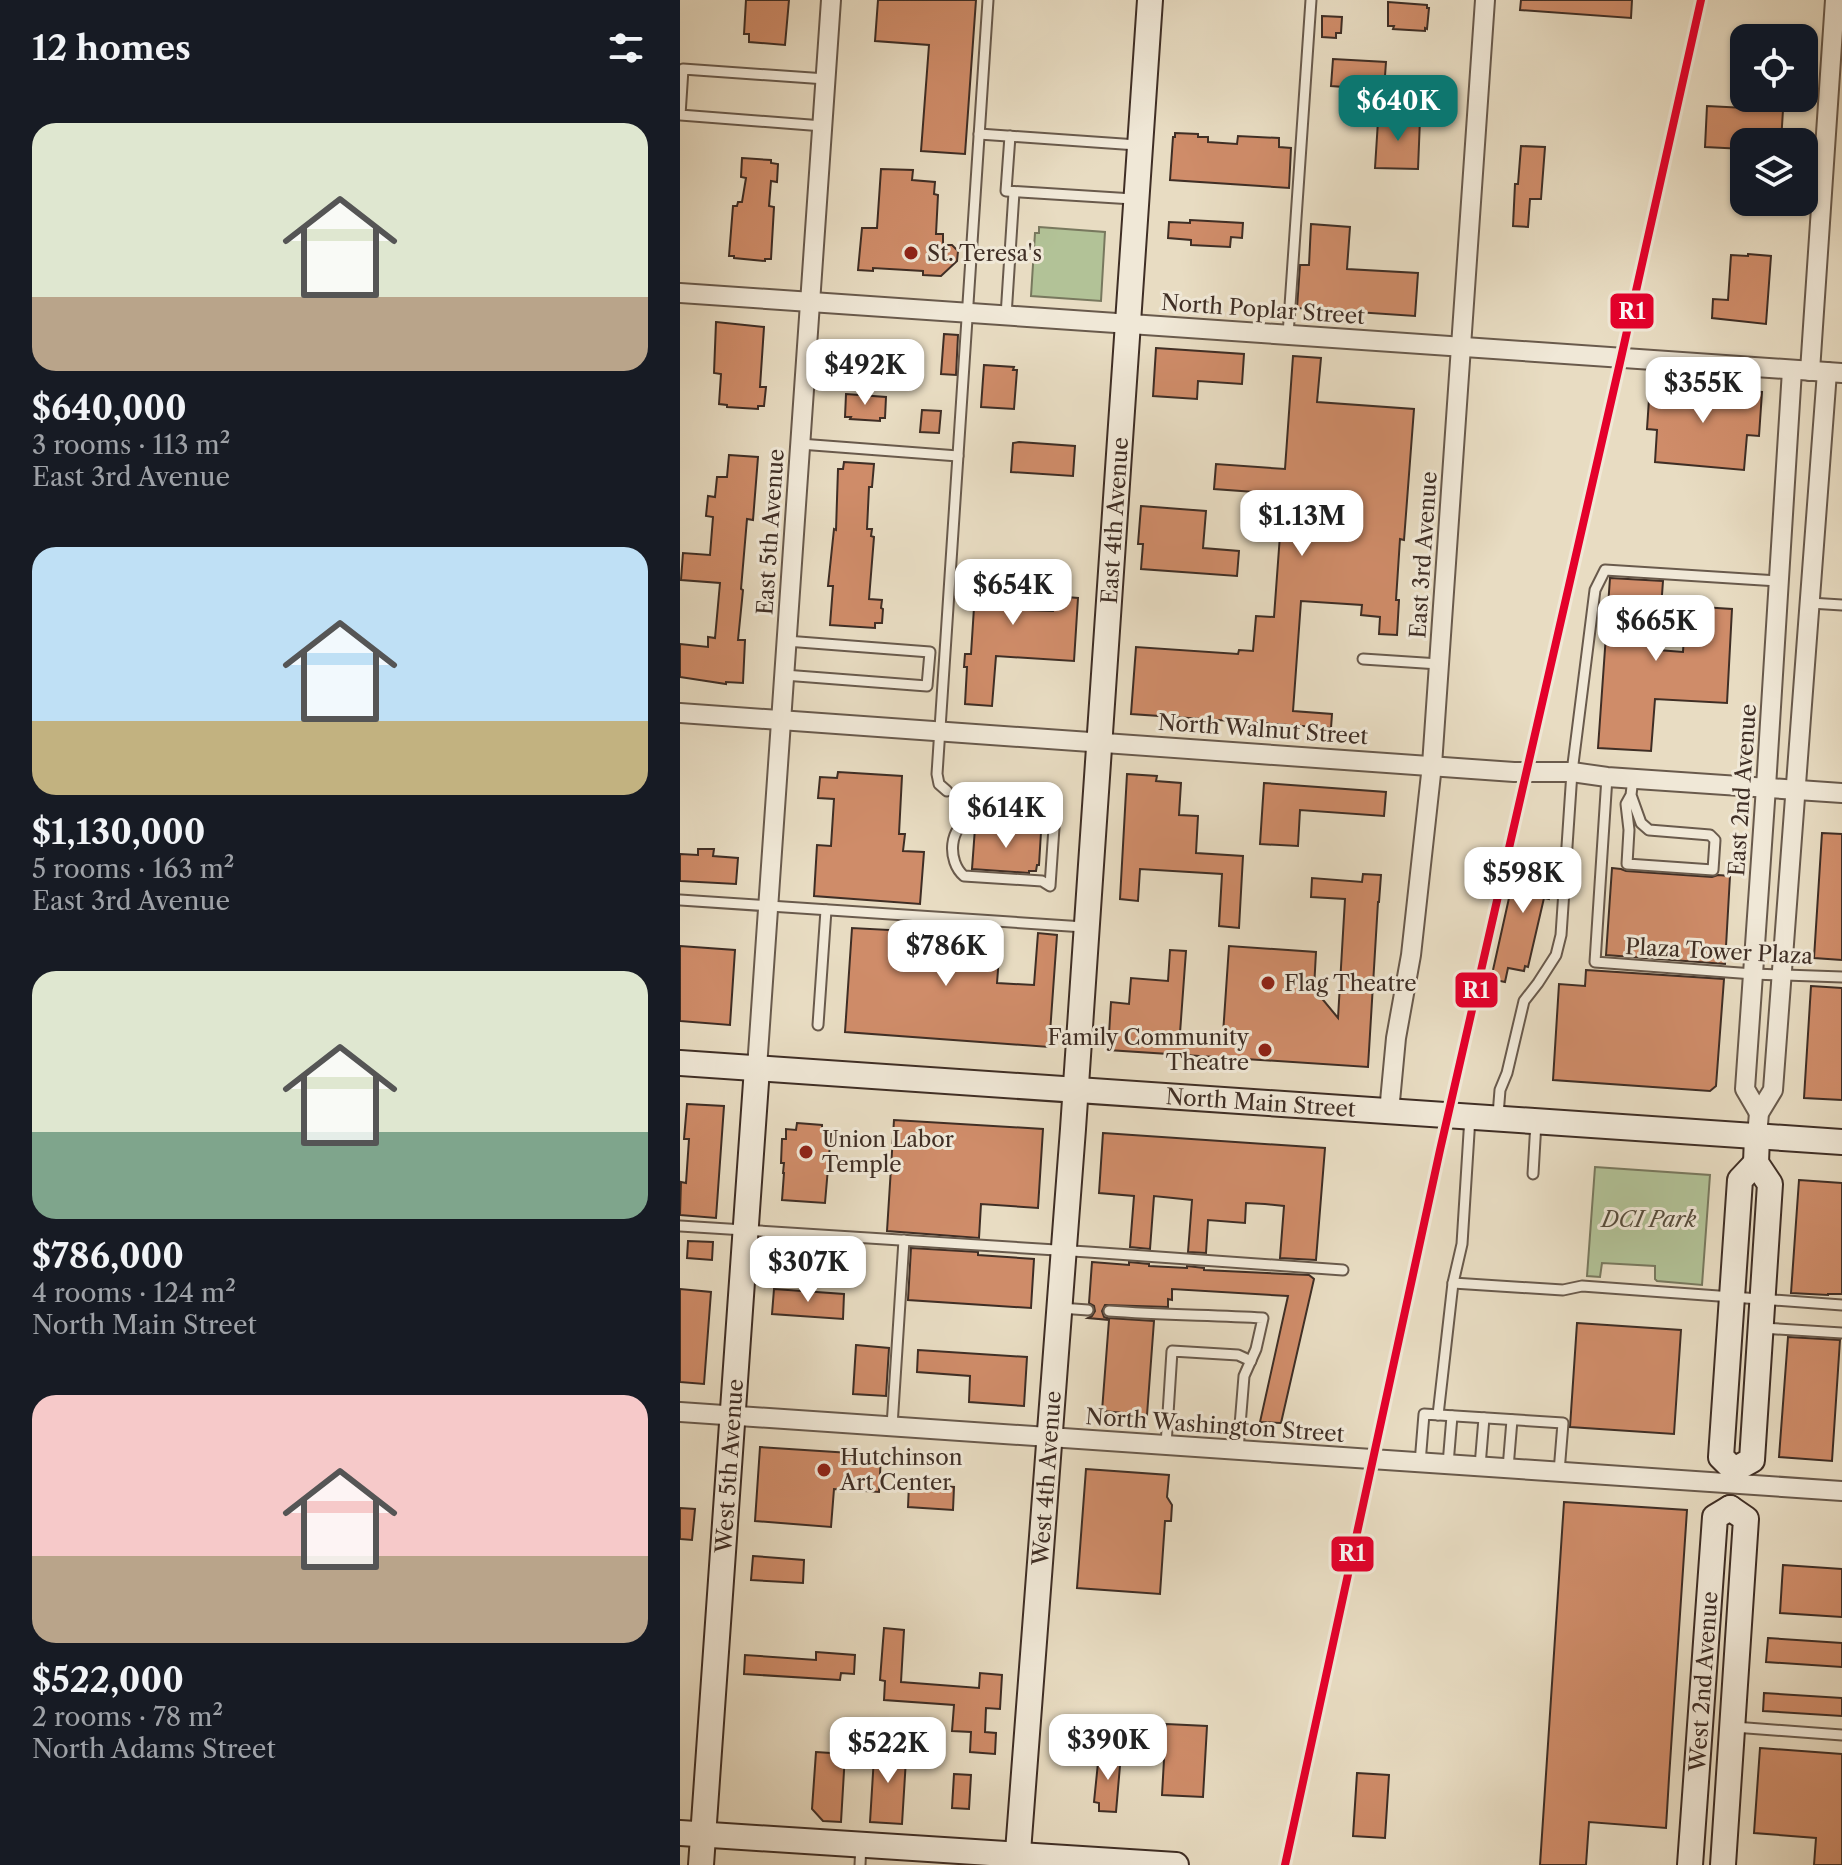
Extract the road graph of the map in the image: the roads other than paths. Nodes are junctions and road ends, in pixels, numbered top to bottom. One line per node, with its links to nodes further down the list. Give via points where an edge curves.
1 (831, 0): 7 (street, East 5th Avenue)
2 (988, 0): 9 (lane)
3 (1150, 0): 11 (main road, East 4th Avenue)
4 (1311, 0): 19 (lane)
5 (1485, 0): 20 (street, East 3rd Avenue)
6 (1835, 0): 21 (street, East 2nd Avenue)
7 (826, 79): 8 (street, East 5th Avenue); 8 (lane, via 683,69 680,115)
8 (823, 126): 15 (street, East 5th Avenue)
9 (979, 134): 10 (lane); 16 (lane)
10 (1010, 136): 11 (lane); 12 (lane, via 1006,191)
11 (1140, 145): 13 (main road, East 4th Avenue)
12 (1014, 192): 13 (lane); 17 (lane)
13 (1137, 199): 18 (main road, East 4th Avenue)
14 (680, 293): 15 (street, North Poplar Street)
15 (810, 302): 16 (street, North Poplar Street); 22 (street, East 5th Avenue)
16 (967, 313): 17 (street, North Poplar Street); 23 (lane)
17 (1006, 316): 18 (street, North Poplar Street)
18 (1128, 324): 19 (street, North Poplar Street); 34 (main road, East 4th Avenue)
19 (1288, 335): 20 (street, North Poplar Street)
20 (1461, 347): 21 (street, North Poplar Street); 29 (street, East 3rd Avenue)
21 (1818, 372): 24 (street, East 2nd Avenue); 25 (street, East 2nd Avenue)
22 (800, 444): 23 (lane); 27 (street, East 5th Avenue)
23 (958, 456): 33 (lane)
24 (1779, 581): 36 (lane, via 1605,570 1595,590); 39 (street, East 2nd Avenue)
25 (1809, 602): 26 (lane); 40 (street, East 2nd Avenue)
26 (1842, 605)
27 (786, 641): 30 (street, East 5th Avenue); 30 (lane, via 930,652 927,686)
28 (1363, 659): 29 (lane)
29 (1439, 664): 35 (street, East 3rd Avenue)
30 (784, 675): 32 (street, East 5th Avenue)
31 (680, 713): 32 (street, North Walnut Street)
32 (781, 720): 33 (street, North Walnut Street); 46 (street, East 5th Avenue)
33 (940, 731): 34 (street, North Walnut Street); 41 (lane, via 937,774)
34 (1099, 742): 35 (street, North Walnut Street); 48 (main road, East 4th Avenue)
35 (1432, 765): 36 (street, North Walnut Street); 56 (street, East 3rd Avenue)
36 (1572, 772): 37 (street, North Walnut Street); 58 (lane, via 1561,935 1556,955 1524,1001 1500,1090)
37 (1607, 777): 38 (street, North Walnut Street); 49 (lane, Plaza Tower Plaza, via 1595,962)
38 (1632, 786): 38 (lane, via 1626,804 1627,864 1713,870 1715,840 1710,835 1649,830 1641,823); 39 (street, North Walnut Street)
39 (1766, 787): 40 (street, North Walnut Street); 49 (street, East 2nd Avenue)
40 (1796, 790): 42 (street, North Walnut Street); 50 (street, East 2nd Avenue)
41 (947, 791)
42 (1842, 793)
43 (1055, 813): 44 (lane)
44 (1054, 825): 44 (lane, via 1050,886 1042,881 964,876 958,870 954,844 956,829 964,822)
45 (680, 900): 46 (lane)
46 (767, 906): 47 (lane); 54 (street, East 5th Avenue)
47 (826, 910): 48 (lane); 52 (lane)
48 (1087, 927): 55 (main road, East 4th Avenue)
49 (1753, 974): 50 (lane, Plaza Tower Plaza); 60 (street, East 2nd Avenue, via 1745,1089)
50 (1782, 974): 51 (lane, Plaza Tower Plaza); 60 (street, East 2nd Avenue, via 1773,1090)
51 (1842, 977)
52 (818, 1025)
53 (680, 1063): 54 (main road, North Main Street)
54 (757, 1068): 55 (main road, North Main Street); 65 (main road, West 5th Avenue)
55 (1076, 1091): 56 (main road, North Main Street); 67 (main road, West 4th Avenue)
56 (1389, 1112): 57 (main road, North Main Street)
57 (1470, 1117): 58 (main road, North Main Street); 69 (lane, via 1462,1244)
58 (1498, 1119): 59 (main road, North Main Street)
59 (1536, 1122): 60 (main road, North Main Street); 63 (lane)
60 (1758, 1125): 61 (main road, North Main Street); 62 (main road, West 2nd Avenue)
61 (1842, 1142)
62 (1756, 1163): 70 (main road, West 2nd Avenue, via 1740,1180); 71 (main road, West 2nd Avenue, via 1770,1184)
63 (1533, 1174)
64 (680, 1226): 65 (lane)
65 (745, 1231): 66 (lane); 80 (main road, West 5th Avenue)
66 (904, 1240): 67 (lane); 85 (lane)
67 (1064, 1250): 68 (lane); 73 (main road, West 4th Avenue)
68 (1343, 1270)
69 (1453, 1283): 70 (lane); 81 (lane)
70 (1732, 1298): 71 (lane); 94 (main road, West 2nd Avenue, via 1721,1457)
71 (1763, 1300): 72 (lane); 76 (main road, West 2nd Avenue)
72 (1842, 1305)
73 (1060, 1308): 74 (lane); 86 (main road, West 4th Avenue)
74 (1088, 1310)
75 (1109, 1311): 78 (lane, via 1263,1318)
76 (1761, 1328): 77 (lane); 94 (main road, West 2nd Avenue, via 1752,1460)
77 (1842, 1333)
78 (1251, 1361): 87 (lane, via 1238,1355 1172,1351); 88 (lane, via 1244,1376)
79 (680, 1412): 80 (street, North Washington Street)
80 (732, 1415): 85 (street, North Washington Street); 99 (main road, West 5th Avenue)
81 (1438, 1415): 82 (lane); 89 (lane, via 1424,1414)
82 (1452, 1416): 83 (lane); 90 (lane)
83 (1484, 1418): 84 (lane); 91 (lane)
84 (1512, 1420): 92 (lane); 93 (lane, via 1563,1423)
85 (892, 1426): 86 (street, North Washington Street)
86 (1051, 1437): 87 (street, North Washington Street); 101 (main road, West 4th Avenue)
87 (1166, 1445): 88 (street, North Washington Street)
88 (1238, 1450): 89 (street, North Washington Street)
89 (1420, 1463): 90 (street, North Washington Street)
90 (1448, 1464): 91 (street, North Washington Street)
91 (1480, 1467): 92 (street, North Washington Street)
92 (1508, 1469): 93 (street, North Washington Street)
93 (1559, 1472): 94 (street, North Washington Street)
94 (1733, 1476): 95 (street, North Washington Street); 96 (main road, West 2nd Avenue)
95 (1842, 1491)
96 (1730, 1508): 97 (main road, West 2nd Avenue, via 1746,1519); 105 (main road, West 2nd Avenue, via 1715,1517)
97 (1732, 1727): 98 (lane); 106 (main road, West 2nd Avenue)
98 (1842, 1735)
99 (692, 1833): 100 (main road); 103 (main road, West 5th Avenue)
100 (860, 1855): 101 (main road)
101 (1018, 1860): 102 (main road)
102 (1090, 1862): 104 (main road)
103 (701, 1865)
104 (1176, 1865)
105 (1690, 1865)
106 (1723, 1865)

